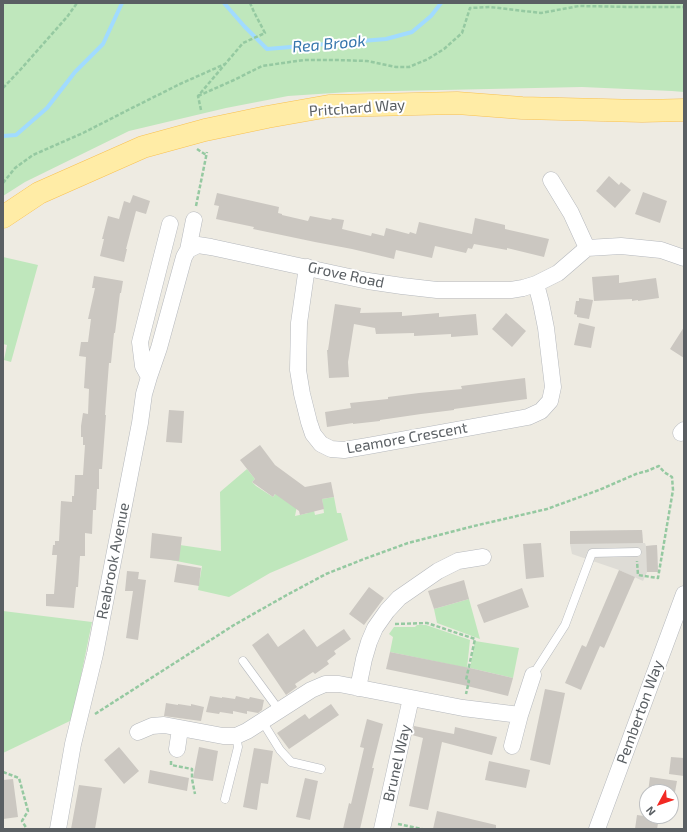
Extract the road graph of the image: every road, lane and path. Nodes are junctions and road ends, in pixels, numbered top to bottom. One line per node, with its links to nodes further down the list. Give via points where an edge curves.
1 (77, 3): 5 (path)
2 (250, 3): 4 (path, via 265,33 243,44)
3 (684, 7): 6 (path, via 579,6 541,12 490,7 470,8 462,32 444,49 409,67 367,61 304,60 262,66)
4 (225, 64): 6 (path); 13 (path, via 33,155 15,168)
5 (3, 88)
6 (198, 96): 7 (path)
7 (201, 110)
8 (684, 110): 14 (main road, Pritchard Way, via 522,108 457,103 329,106 205,130 143,147 39,193)
9 (199, 151): 11 (path)
10 (207, 152): 11 (path)
11 (206, 156): 15 (path)
12 (552, 180): 17 (street)
13 (3, 183)
14 (3, 216)
15 (194, 220): 18 (street)
16 (170, 224): 22 (street, via 140,342 143,366)
17 (587, 248): 19 (street, via 621,246 661,250); 21 (street, Grove Road, via 558,273)
18 (188, 250): 20 (street, Grove Road, via 198,245 211,246); 22 (street, Reabrook Avenue)
19 (684, 258)
20 (306, 267): 21 (street, Grove Road, via 368,281 437,290 511,290); 21 (street, Leamore Crescent, via 299,323 298,370 302,394 313,434 321,444 331,449 344,450 528,417 541,411 550,401 553,387 546,328)
21 (536, 284)
22 (149, 377): 35 (street, Reabrook Avenue, via 95,654)
23 (637, 552): 28 (lane, via 592,553 565,625); 35 (path, via 638,575 658,578 674,490 672,477 659,466 547,509 408,543 326,574 234,625)
24 (483, 557): 26 (street, via 458,561 438,571 399,598)
25 (684, 594): 49 (street, Pemberton Way)
26 (381, 618): 29 (street, via 369,642); 31 (path, via 392,624 427,623 475,639)
27 (243, 661): 32 (lane)
28 (533, 675): 33 (street)
29 (358, 688): 30 (street); 32 (street, via 325,684)
30 (411, 698): 31 (street); 45 (street, Brunel Way)
31 (463, 708): 33 (street)
32 (279, 710): 34 (street)
33 (520, 715): 39 (street)
34 (262, 721): 38 (street); 41 (lane, via 280,750 291,762)
35 (77, 726): 47 (street, Reabrook Avenue)
36 (180, 729): 37 (street, via 164,725 152,726); 38 (street); 40 (street)
37 (138, 732)
38 (236, 736): 44 (lane, via 238,747)
39 (512, 746)
40 (177, 749): 43 (path, via 172,754 171,765 192,770)
41 (321, 769)
42 (3, 772): 46 (path, via 18,778 28,811 22,821)
43 (195, 794)
44 (225, 799)
45 (383, 825): 48 (path)
46 (27, 829)
47 (58, 829)
48 (422, 829)
49 (597, 829)

